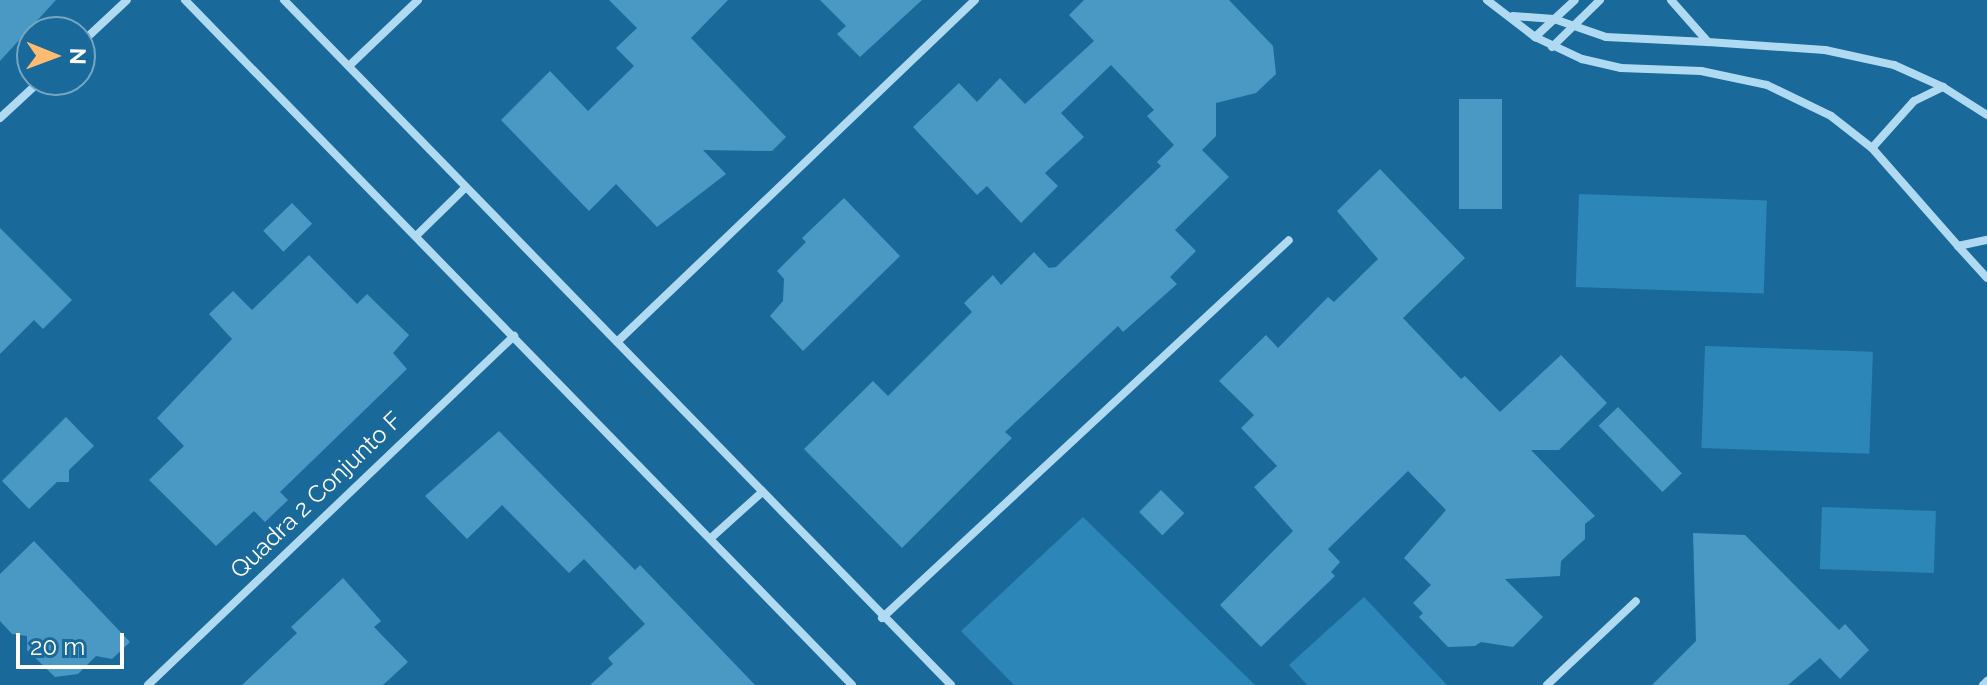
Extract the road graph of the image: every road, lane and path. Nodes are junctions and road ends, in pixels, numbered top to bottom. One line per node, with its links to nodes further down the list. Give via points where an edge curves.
1 (127, 0): 13 (street)
2 (185, 0): 24 (street)
3 (284, 0): 17 (street)
4 (418, 0): 17 (street)
5 (975, 0): 30 (street)
6 (1487, 0): 10 (street)
7 (1575, 0): 11 (street)
8 (1600, 0): 12 (street)
9 (1671, 0): 15 (street)
10 (1513, 16): 11 (street); 14 (street)
11 (1554, 19): 12 (street); 14 (street)
12 (1572, 28): 15 (street, via 1606,37); 16 (street)
13 (96, 29)
14 (1535, 37): 16 (street)
15 (1708, 42): 18 (street, via 1862,57)
16 (1552, 47): 22 (street, via 1621,68 1701,71 1767,85 1831,116)
17 (350, 65): 23 (street)
18 (1943, 87): 20 (street); 22 (street, via 1914,101)
19 (24, 96): 21 (street)
20 (1987, 115)
21 (0, 118)
22 (1872, 148): 27 (street)
23 (465, 188): 24 (street); 30 (street)
24 (416, 236): 29 (street)
25 (1289, 240): 34 (street)
26 (1987, 240): 27 (street)
27 (1958, 246): 28 (street)
28 (1987, 278)
29 (514, 336): 32 (street); 36 (street, Quadra 2 Conjunto F)
30 (617, 342): 31 (street)
31 (761, 493): 32 (street); 34 (street)
32 (711, 538): 35 (street)
33 (1636, 601): 38 (street)
34 (882, 618): 37 (street)
35 (845, 683)
36 (148, 685)
37 (951, 685)
38 (1547, 685)

